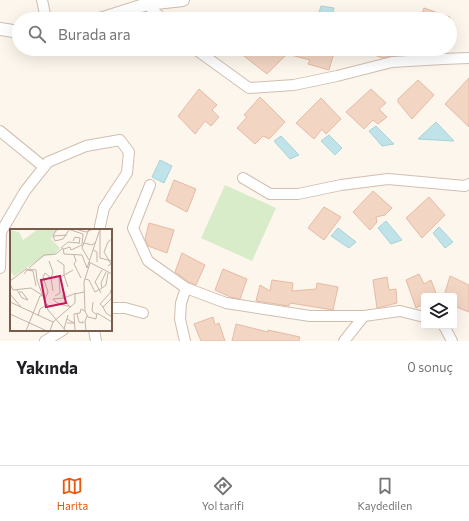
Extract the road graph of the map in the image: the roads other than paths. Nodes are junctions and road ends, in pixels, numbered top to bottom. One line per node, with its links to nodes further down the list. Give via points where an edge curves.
1 (42, 0): 4 (street)
2 (183, 0): 3 (street)
3 (147, 4): 5 (street); 6 (street)
4 (45, 12)
5 (122, 12)
6 (155, 12)
7 (0, 29): 8 (street)
8 (12, 31)
9 (205, 56): 10 (street, via 249,88 294,84 392,62)
10 (469, 58)
11 (0, 131): 12 (street)
12 (44, 167): 16 (street, via 48,162 86,146 120,140 129,152 128,173 104,208); 17 (street, via 25,191 1,232)
13 (243, 178): 15 (street, via 270,194 298,194 388,179)
14 (150, 185): 18 (street, via 133,228 148,261)
15 (468, 187)
16 (100, 229)
17 (0, 268)
18 (186, 288): 21 (street, via 226,303 280,312 310,316); 28 (street, via 181,303 180,319)
19 (112, 308): 20 (street, via 125,308)
20 (143, 313)
21 (364, 316): 22 (street, via 400,311); 29 (street)
22 (421, 316)
23 (446, 329): 30 (street)
24 (61, 331): 26 (street)
25 (94, 331): 27 (street)
26 (45, 341)
27 (96, 341)
28 (185, 341)
29 (344, 341)
30 (452, 341)

